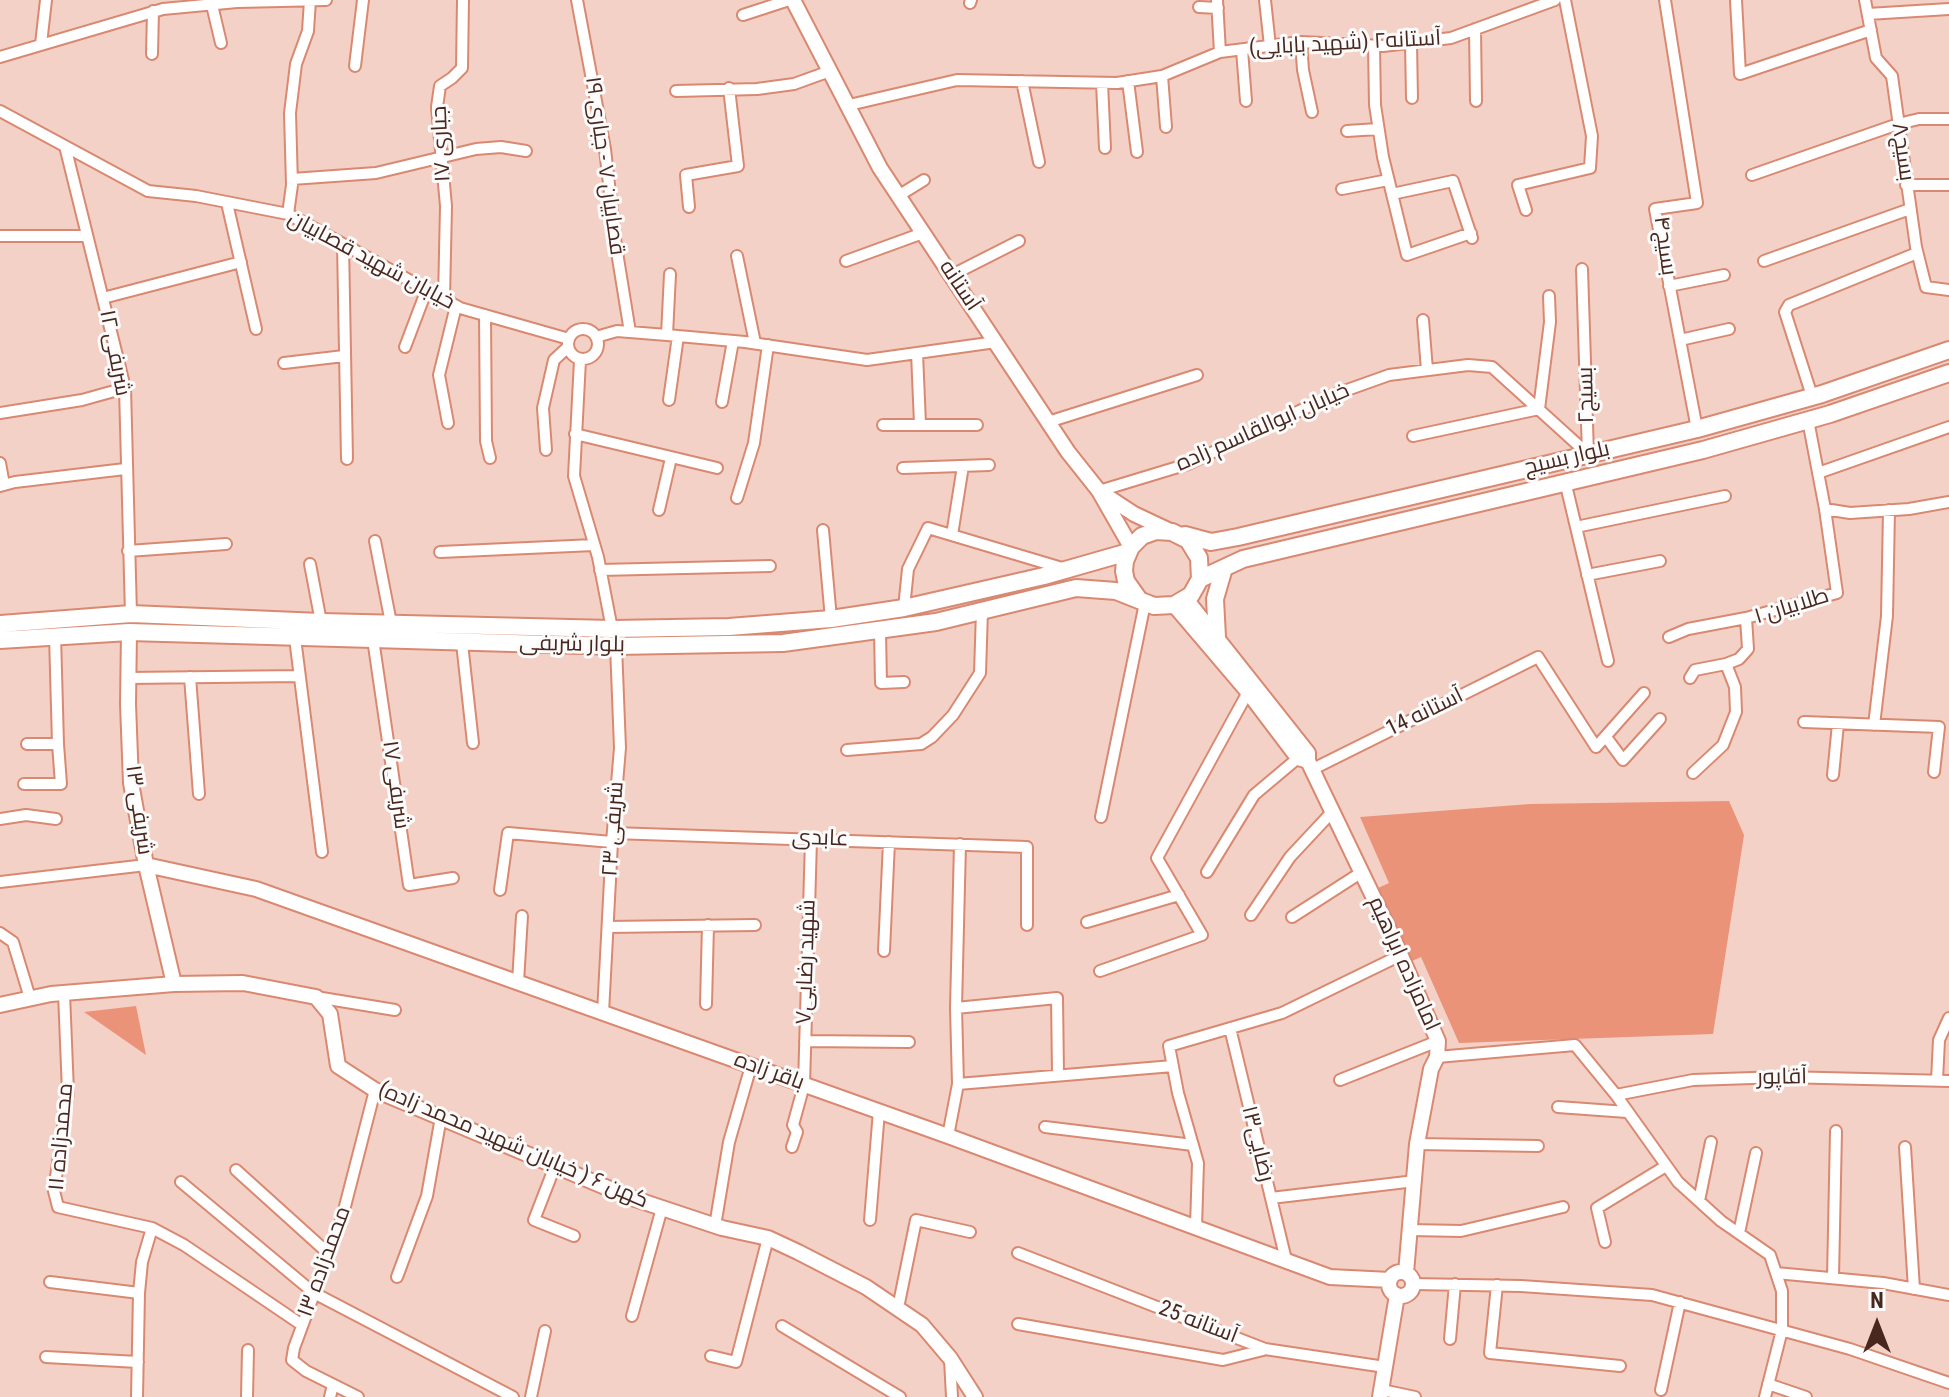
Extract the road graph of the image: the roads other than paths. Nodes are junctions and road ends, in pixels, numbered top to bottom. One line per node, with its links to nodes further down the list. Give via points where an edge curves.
1 (46, 0): 28 (street)
2 (310, 0): 3 (street); 14 (street); 61 (street, via 290,113)
3 (326, 0)
4 (363, 0): 35 (street)
5 (463, 0): 58 (street, جباری ۱۷, via 462,68 440,86 437,107)
6 (577, 0): 99 (street, قصابيان ۷ - جباری ۱۹, via 605,149)
7 (791, 0): 22 (street); 36 (street, آستانه)
8 (1265, 0): 29 (street)
9 (1555, 0): 23 (street, آستانه۲ (شهید بابایی))
10 (1565, 0): 72 (street, via 1592,136 1590,168 1518,185)
11 (1665, 0): 88 (street, بسیج۴, via 1697,203 1655,209)
12 (1736, 0): 24 (street, via 1740,74)
13 (1865, 0): 21 (street, بسیج۸)
14 (237, 1): 17 (street)
15 (192, 3): 17 (street); 20 (street)
16 (1218, 4): 18 (street); 32 (street)
17 (212, 5): 26 (street)
18 (1199, 7)
19 (1949, 9): 21 (street)
20 (153, 11): 28 (street); 33 (street)
21 (1868, 14): 24 (street, بسیج۸)
22 (743, 15)
23 (1475, 29): 27 (street, آستانه۲ (شهید بابایی)); 45 (street)
24 (1871, 30): 50 (street, بسیج۸, via 1876,58 1892,76)
25 (1301, 42): 29 (street, آستانه۲ (شهید بابایی)); 30 (street, آستانه۲ (شهید بابایی)); 48 (street)
26 (221, 43)
27 (1411, 43): 30 (street, آستانه۲ (شهید بابایی)); 43 (street)
28 (41, 44): 34 (street)
29 (1270, 46): 31 (street, آستانه۲ (شهید بابایی))
30 (1374, 46): 52 (street)
31 (1242, 50): 32 (street, آستانه۲ (شهید بابایی)); 44 (street)
32 (1220, 52): 37 (street, آستانه۲ (شهید بابایی))
33 (152, 54)
34 (0, 57)
35 (355, 66)
36 (830, 71): 41 (street, via 794,84); 46 (street, آستانه)
37 (1162, 76): 39 (street, آستانه۲ (شهید بابایی)); 51 (street)
38 (1022, 81): 40 (street, آستانه۲ (شهید بابایی)); 46 (street, آستانه۲ (شهید بابایی), via 957,80); 59 (street)
39 (1128, 81): 40 (street, آستانه۲ (شهید بابایی)); 57 (street)
40 (1102, 83): 55 (street)
41 (729, 88): 42 (street); 70 (street, via 738,166 686,175)
42 (676, 91)
43 (1412, 98)
44 (1246, 101)
45 (1476, 101)
46 (849, 105): 68 (street, آستانه)
47 (0, 111): 54 (street, خیابان شهید قصابیان)
48 (1312, 112)
49 (1949, 119): 50 (street)
50 (1898, 124): 60 (street); 64 (street, بسیج۸)
51 (1166, 127)
52 (1378, 129): 53 (street); 63 (street)
53 (1347, 131)
54 (65, 146): 69 (street, خیابان شهید قصابیان, via 148,191); 76 (street, شریفی ۱۲)
55 (1105, 148)
56 (526, 151): 58 (street, via 476,149)
57 (1137, 152)
58 (442, 158): 61 (street, via 376,173); 93 (street, جباری ۱۷)
59 (1039, 162)
60 (1752, 175)
61 (292, 179): 73 (street)
62 (924, 180): 68 (street)
63 (1388, 180): 66 (street); 67 (street)
64 (1906, 185): 65 (street); 71 (street, بسیج۸)
65 (1949, 185)
66 (1342, 189)
67 (1392, 194): 67 (street, via 1407,255 1472,236 1453,181)
68 (898, 196): 74 (street, آستانه)
69 (227, 203): 73 (street, خیابان شهید قصابیان); 83 (street)
70 (689, 207)
71 (1910, 209): 79 (street, بسیج۸); 82 (street)
72 (1526, 210)
73 (288, 214): 78 (street, خیابان شهید قصابیان)
74 (923, 233): 81 (street); 86 (street, آستانه)
75 (0, 236): 76 (street)
76 (87, 236): 92 (street, شریفی ۱۲)
77 (1019, 241): 86 (street)
78 (343, 244): 89 (street, خیابان شهید قصابیان); 111 (street)
79 (1917, 253): 90 (street, بسیج۸, via 1926,287); 118 (street, via 1789,305 1785,312)
80 (737, 256): 106 (street)
81 (846, 261)
82 (1764, 261)
83 (241, 262): 92 (street); 97 (street)
84 (1582, 269): 134 (street, بسیج۲)
85 (670, 274): 100 (street)
86 (952, 275): 104 (street, آستانه)
87 (1724, 275): 88 (street)
88 (1669, 286): 102 (street, بسیج۴)
89 (427, 289): 93 (street, خیابان شهید قصابیان); 108 (street)
90 (1949, 290)
91 (1549, 296): 121 (street)
92 (103, 298): 117 (street, شریفی ۱۲)
93 (444, 299): 94 (street, خیابان شهید قصابیان)
94 (456, 306): 95 (street, خیابان شهید قصابیان); 125 (street, via 439,375)
95 (485, 315): 105 (street, خیابان شهید قصابیان); 135 (street)
96 (1423, 320): 114 (street)
97 (256, 329)
98 (1729, 329): 102 (street)
99 (630, 332): 100 (street); 101 (street)
100 (672, 336): 103 (street); 119 (street)
101 (596, 337): 105 (street, via 579,330); 112 (street, via 597,350)
102 (1680, 340): 130 (street, بسیج۴)
103 (733, 341): 106 (street); 120 (street)
104 (996, 342): 110 (street); 124 (street, آستانه)
105 (568, 343): 112 (street, via 570,353); 133 (street, via 554,360 543,408)
106 (755, 343): 107 (street)
107 (768, 345): 110 (street, via 867,360); 149 (street, via 754,443)
108 (405, 347)
109 (1949, 350): 118 (main road, بلوار بسیج)
110 (917, 353): 126 (street)
111 (344, 356): 113 (street); 137 (street)
112 (580, 360): 131 (street)
113 (284, 363)
114 (1427, 370): 121 (street, خیابان ابوالقاسم زاده, via 1492,367); 147 (street, خیابان ابوالقاسم زاده, via 1389,375 1333,395 1188,464)
115 (1949, 373): 123 (main road, بلوار بسیج)
116 (1197, 375): 124 (street)
117 (125, 388): 122 (street); 143 (street, شریفی ۱۲)
118 (1812, 396): 130 (main road, بلوار بسیج)
119 (669, 400)
120 (722, 402)
121 (1539, 409): 132 (street); 134 (street, بسیج۲)
122 (0, 413)
123 (1808, 420): 144 (street); 145 (main road, بلوار بسیج)
124 (1048, 422): 147 (street, آستانه)
125 (448, 423)
126 (920, 424): 127 (street); 128 (street)
127 (883, 425)
128 (977, 425)
129 (1949, 427): 144 (street)
130 (1697, 429): 134 (main road, بلوار بسیج)
131 (575, 434): 136 (street); 160 (street, via 574,476)
132 (1413, 436)
133 (546, 450)
134 (1588, 454): 156 (main road, بلوار بسیج, via 1238,537 1211,542)
135 (490, 458)
136 (671, 458): 141 (street); 152 (street)
137 (347, 459)
138 (0, 463): 146 (street)
139 (989, 465): 140 (street)
140 (963, 466): 142 (street); 157 (street)
141 (717, 468)
142 (903, 468)
143 (125, 469): 146 (street); 162 (street, شریفی ۱۲)
144 (1818, 473): 151 (street)
145 (1565, 481): 154 (street); 167 (main road, بلوار بسیج, via 1243,559)
146 (2, 485)
147 (1099, 491): 156 (street, آستانه); 161 (street)
148 (1725, 496): 154 (street)
149 (737, 498)
150 (1949, 502): 153 (street)
151 (1825, 509): 153 (street); 178 (street, طلابیان ۱, via 1837,593)
152 (659, 510)
153 (1889, 510): 206 (street, via 1887,616)
154 (1576, 527): 170 (street)
155 (823, 530): 179 (street)
156 (1175, 533): 161 (main road, via 1156,531); 171 (main road, via 1188,540 1199,558)
157 (952, 535): 168 (street); 175 (street, via 928,528 908,569)
158 (375, 541): 181 (street)
159 (226, 544): 162 (street)
160 (594, 545): 163 (street); 169 (street)
161 (1129, 549): 168 (main road, بلوار شریفی); 173 (main road, via 1126,581)
162 (128, 551): 177 (street, شریفی ۱۲)
163 (440, 552)
164 (1660, 561): 170 (street)
165 (310, 564): 180 (street)
166 (770, 566): 169 (street)
167 (1224, 568): 171 (main road, بلوار بسیج); 187 (main road, via 1215,599)
168 (1073, 569): 172 (main road, via 1091,570 1095,576); 175 (main road, بلوار شریفی)
169 (600, 570): 183 (street)
170 (1587, 575): 194 (street)
171 (1200, 579): 174 (main road)
172 (1084, 588): 173 (main road, بلوار شریفی); 176 (main road, بلوار شریفی)
173 (1141, 600): 174 (main road, via 1154,606); 219 (street)
174 (1180, 602): 187 (street, امامزاده ابراهیم); 201 (street, امامزاده ابراهیم)
175 (904, 608): 179 (main road, بلوار شریفی)
176 (982, 611): 185 (main road, بلوار شریفی); 211 (street, via 980,673 932,737 921,744)
177 (131, 614): 180 (main road, بلوار شریفی); 182 (main road, بلوار شریفی)
178 (1746, 618): 188 (street); 195 (street, طلابیان ۱, via 1748,649)
179 (831, 619): 183 (main road, بلوار شریفی)
180 (321, 622): 181 (main road, بلوار شریفی)
181 (391, 623): 183 (main road, بلوار شریفی)
182 (0, 624)
183 (612, 629): 193 (main road)
184 (129, 632): 186 (main road, بلوار شریفی); 189 (main road, بلوار شریفی); 198 (street, شریفی ۱۳)
185 (880, 632): 193 (main road, بلوار شریفی, via 783,643); 200 (street, via 881,683)
186 (55, 635): 191 (main road, بلوار شریفی); 210 (street)
187 (1217, 637): 212 (street, امامزاده ابراهیم, via 1308,753)
188 (1669, 637)
189 (295, 638): 190 (main road, بلوار شریفی); 196 (street)
190 (373, 639): 192 (main road, بلوار شریفی); 230 (street, شریفی ۱۷, via 409,885)
191 (0, 640)
192 (462, 643): 193 (main road, بلوار شریفی); 208 (street)
193 (616, 646): 222 (street, شریفی ۲۳, via 620,748)
194 (1608, 661)
195 (1726, 664): 199 (street, via 1695,670); 214 (street, via 1735,687 1736,712 1723,745)
196 (299, 676): 197 (street); 226 (street)
197 (190, 677): 198 (street); 217 (street)
198 (128, 678): 227 (street, شریفی ۱۳, via 131,783)
199 (1690, 678)
200 (904, 682)
201 (1248, 692): 212 (street, امامزاده ابراهیم); 233 (street, via 1157,858)
202 (1644, 693): 207 (street)
203 (1660, 719): 207 (street, via 1623,760)
204 (1804, 722): 205 (street)
205 (1838, 724): 206 (street); 215 (street)
206 (1874, 725): 213 (street, via 1939,727)
207 (1606, 737): 212 (street, آستانه 14, via 1596,747 1538,657)
208 (473, 743)
209 (27, 744): 210 (street)
210 (58, 744): 216 (street, via 61,784)
211 (847, 750)
212 (1306, 763): 218 (street, امامزاده ابراهیم); 228 (street, آستانه 14, via 1254,795)
213 (1934, 772)
214 (1693, 773)
215 (1833, 775)
216 (24, 784)
217 (199, 794)
218 (1333, 811): 229 (street, امامزاده ابراهیم); 234 (street, via 1290,857)
219 (1101, 817)
220 (0, 819): 221 (street)
221 (56, 819)
222 (612, 838): 223 (street, عابدی); 232 (street, عابدی, via 508,833); 241 (street, شریفی ۲۳)
223 (811, 839): 224 (street, عابدی); 258 (street, شهید رضایی۷)
224 (889, 842): 225 (street, عابدی); 243 (street)
225 (960, 844): 240 (street, عابدی, via 1027,847); 253 (street)
226 (322, 852)
227 (146, 865): 231 (street); 246 (street, باقر زاده, via 256,889); 247 (street, شریفی ۱۳)
228 (1207, 872)
229 (1362, 872): 236 (street); 244 (street, امامزاده ابراهیم)
230 (453, 878)
231 (0, 882)
232 (500, 890)
233 (1179, 895): 237 (street); 245 (street, via 1202,935)
234 (1251, 915)
235 (522, 916): 246 (street)
236 (1292, 917)
237 (1087, 922)
238 (708, 925): 239 (street); 241 (street); 251 (street)
239 (755, 925)
240 (1027, 925)
241 (608, 927): 255 (street, شریفی ۲۳)
242 (0, 933): 250 (street, via 13,942)
243 (884, 951)
244 (1401, 955): 257 (street, via 1282,1013); 259 (street, امامزاده ابراهیم)
245 (1100, 971)
246 (518, 982): 255 (street, باقر زاده)
247 (174, 984): 248 (street); 249 (street, via 243,983)
248 (64, 993): 250 (street); 299 (street, محمدزاده ۱۱, via 68,1092 54,1191 58,1207)
249 (316, 997): 254 (street); 271 (street, کهن ۶ ( خیابان شهید محمد زاده), via 330,1014 338,1066)
250 (30, 998): 252 (street)
251 (706, 1004)
252 (0, 1005)
253 (956, 1008): 265 (street, via 1057,998); 269 (street)
254 (395, 1010)
255 (603, 1013): 263 (street, باقر زاده)
256 (1949, 1018): 261 (street)
257 (1230, 1028): 264 (street, via 1169,1046); 292 (street, رضایی۱۳)
258 (805, 1041): 260 (street); 270 (street, شهید رضایی۷)
259 (1438, 1041): 262 (street, امامزاده ابراهیم); 266 (street)
260 (909, 1042)
261 (1944, 1045): 267 (street)
262 (1437, 1057): 272 (street, via 1575,1045); 281 (street, امامزاده ابراهیم)
263 (751, 1066): 270 (street, باقر زاده); 297 (street, via 729,1142)
264 (1173, 1066): 265 (street); 282 (street)
265 (1058, 1074): 269 (street)
266 (1340, 1080)
267 (1937, 1080): 268 (street, آقاپور); 272 (street, آقاپور, via 1693,1080)
268 (1949, 1081)
269 (958, 1084): 279 (street)
270 (804, 1085): 274 (street, باقر زاده); 284 (street, شهید رضایی۷)
271 (375, 1090): 276 (street, کهن ۶ ( خیابان شهید محمد زاده)); 307 (street, محمدزاده ۱۳)
272 (1616, 1095): 275 (street)
273 (1558, 1107): 275 (street)
274 (879, 1111): 279 (street, باقر زاده); 296 (street)
275 (1627, 1112): 288 (street)
276 (441, 1117): 287 (street, کهن ۶ ( خیابان شهید محمد زاده)); 310 (street, via 427,1196)
277 (1045, 1127): 282 (street)
278 (1836, 1131): 312 (street)
279 (948, 1136): 298 (street, باقر زاده)
280 (1711, 1142): 293 (street)
281 (1417, 1144): 283 (street); 290 (street, امامزاده ابراهیم)
282 (1193, 1145): 298 (street, via 1198,1163)
283 (1538, 1146)
284 (792, 1147)
285 (1905, 1147): 317 (street)
286 (1756, 1153): 302 (street)
287 (555, 1166): 295 (street, کهن ۶ ( خیابان شهید محمد زاده)); 303 (street, via 534,1220)
288 (1666, 1166): 293 (street); 305 (street, via 1597,1208)
289 (236, 1170): 307 (street)
290 (1415, 1181): 292 (street); 300 (street, امامزاده ابراهیم)
291 (181, 1182): 319 (street)
292 (1271, 1198): 308 (street, رضایی۱۳)
293 (1699, 1201): 302 (street)
294 (1563, 1207): 300 (street, via 1461,1231)
295 (662, 1208): 297 (street, کهن ۶ ( خیابان شهید محمد زاده)); 324 (street)
296 (870, 1220)
297 (715, 1226): 304 (street, کهن ۶ ( خیابان شهید محمد زاده))
298 (1196, 1227): 308 (street, باقر زاده)
299 (152, 1228): 318 (street); 326 (street)
300 (1411, 1230): 311 (street, امامزاده ابراهیم)
301 (970, 1232): 323 (street, via 916,1220)
302 (1739, 1233): 309 (street, via 1770,1255)
303 (574, 1236)
304 (768, 1238): 323 (street, کهن ۶ ( خیابان شهید محمد زاده)); 333 (street, via 736,1362)
305 (1605, 1242)
306 (1018, 1253): 331 (street, آستانه 25)
307 (329, 1254): 319 (street, محمدزاده ۱۳)
308 (1286, 1260): 313 (street, باقر زاده, via 1330,1277)
309 (1776, 1273): 312 (street); 328 (street, via 1782,1291)
310 (397, 1277)
311 (1410, 1278): 313 (street, via 1398,1272); 315 (street); 320 (street, via 1408,1293)
312 (1833, 1278): 317 (street)
313 (1390, 1280): 320 (street)
314 (50, 1282): 318 (street)
315 (1455, 1284): 316 (street); 330 (street)
316 (1497, 1285): 322 (street, via 1652,1295); 337 (street, via 1490,1353)
317 (1914, 1289): 321 (street)
318 (139, 1293): 336 (street)
319 (314, 1293): 326 (street, محمدزاده ۱۳); 348 (street)
320 (1397, 1295): 338 (street)
321 (1949, 1295)
322 (1680, 1302): 328 (street); 342 (street)
323 (898, 1308): 335 (street, کهن ۶ ( خیابان شهید محمد زاده), via 922,1325)
324 (632, 1316)
325 (1018, 1324): 331 (street, via 1223,1360)
326 (302, 1325): 341 (street, محمدزاده ۱۳, via 292,1360)
327 (782, 1326): 350 (street)
328 (1782, 1330): 339 (street); 340 (street)
329 (545, 1331): 349 (street)
330 (1450, 1339)
331 (1265, 1349): 338 (street, آستانه 25)
332 (248, 1350): 345 (street)
333 (711, 1356)
334 (46, 1357): 336 (street)
335 (950, 1358): 351 (street); 352 (street, کهن ۶ ( خیابان شهید محمد زاده))
336 (138, 1362): 344 (street)
337 (1620, 1366)
338 (1385, 1367): 343 (street)
339 (1949, 1383)
340 (1768, 1384): 354 (street); 355 (street)
341 (333, 1385): 346 (street); 347 (street, محمدزاده ۱۳)
342 (1661, 1390)
343 (1381, 1394): 353 (street)
344 (137, 1397)
345 (247, 1397)
346 (330, 1397)
347 (358, 1397)
348 (513, 1397)
349 (531, 1397)
350 (900, 1397)
351 (952, 1397)
352 (975, 1397)
353 (1415, 1397)
354 (1765, 1397)
355 (1806, 1397)

